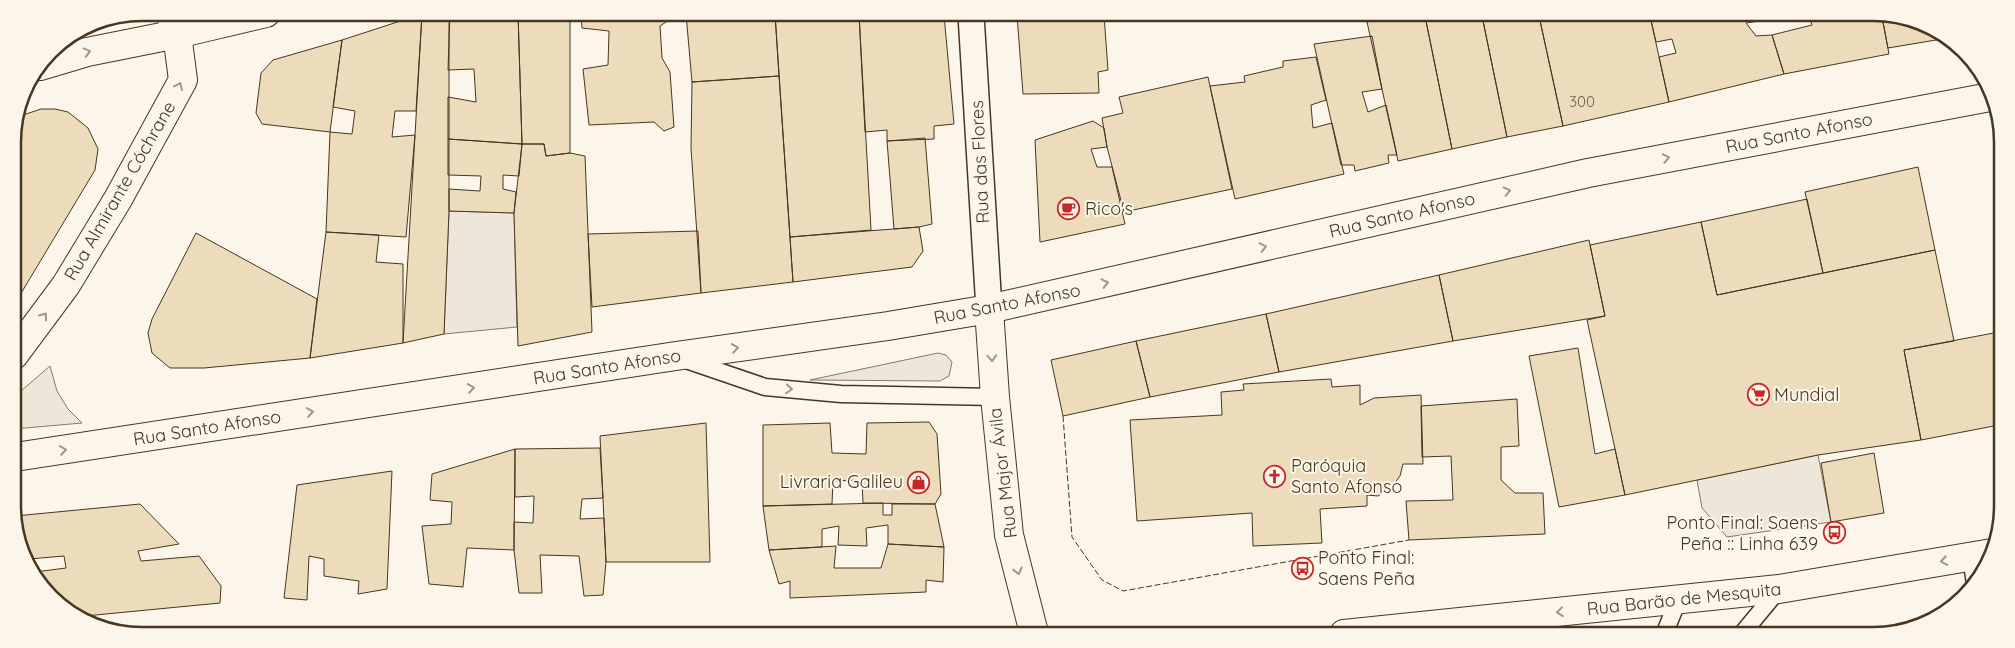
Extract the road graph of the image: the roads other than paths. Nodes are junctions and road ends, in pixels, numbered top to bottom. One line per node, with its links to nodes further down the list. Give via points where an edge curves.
1 (971, 22): 5 (street, Rua das Flores)
2 (174, 23): 3 (street, one-way to 2); 6 (street, Rua Almirante Cóchrane, one-way to 2, via 66,285 118,199 183,80)
3 (51, 63)
4 (1985, 98): 5 (street, Rua Santo Afonso, one-way to 4, via 1588,172)
5 (989, 309): 7 (street, Rua Santo Afonso, one-way to 5); 8 (street, Rua Major Ávila, one-way to 8)
6 (21, 345)
7 (676, 356): 8 (lane, one-way to 8, via 765,387 841,394); 9 (street, Rua Santo Afonso, one-way to 7)
8 (995, 397): 13 (street, Rua Major Ávila, one-way to 13, via 1009,535)
9 (21, 456)
10 (1981, 554): 11 (street, Rua Barão de Mesquita, one-way to 11)
11 (1779, 589): 12 (street, Rua Barão de Mesquita); 16 (lane)
12 (1678, 600): 14 (street, Rua Barão de Mesquita, one-way to 14); 15 (lane)
13 (1032, 626)
14 (1420, 626)
15 (1668, 626)
16 (1748, 626)

